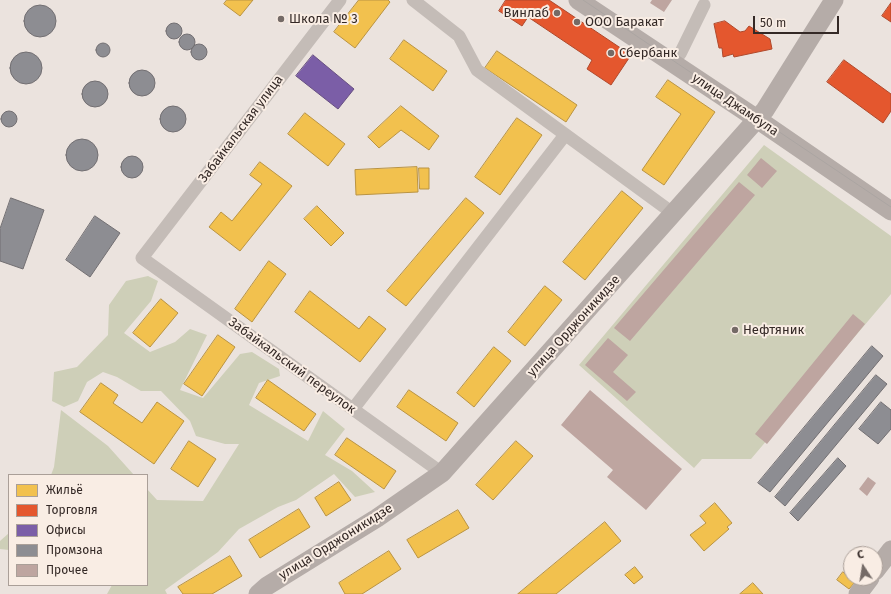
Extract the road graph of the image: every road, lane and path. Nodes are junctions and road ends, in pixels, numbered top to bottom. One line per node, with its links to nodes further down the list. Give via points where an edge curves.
1 (340, 0): 13 (street, Забайкальская улица)
2 (413, 0): 9 (street, via 459,36 477,70)
3 (578, 0): 8 (street, улица Джамбула)
4 (598, 0): 7 (street, улица Джамбула)
5 (834, 0): 8 (street, улица Орджоникидзе)
6 (704, 5): 7 (street)
7 (680, 54): 8 (street, улица Джамбула)
8 (761, 115): 10 (street, улица Джамбула); 11 (street, улица Джамбула); 12 (street, улица Орджоникидзе)
9 (566, 135): 12 (street); 14 (street)
10 (891, 196)
11 (891, 211)
12 (674, 214): 15 (street, улица Орджоникидзе)
13 (142, 258): 14 (street, Забайкальский переулок)
14 (353, 409): 15 (street, Забайкальский переулок)
15 (442, 473): 18 (street, улица Орджоникидзе)
16 (891, 550): 17 (street)
17 (883, 560)
18 (258, 594)

